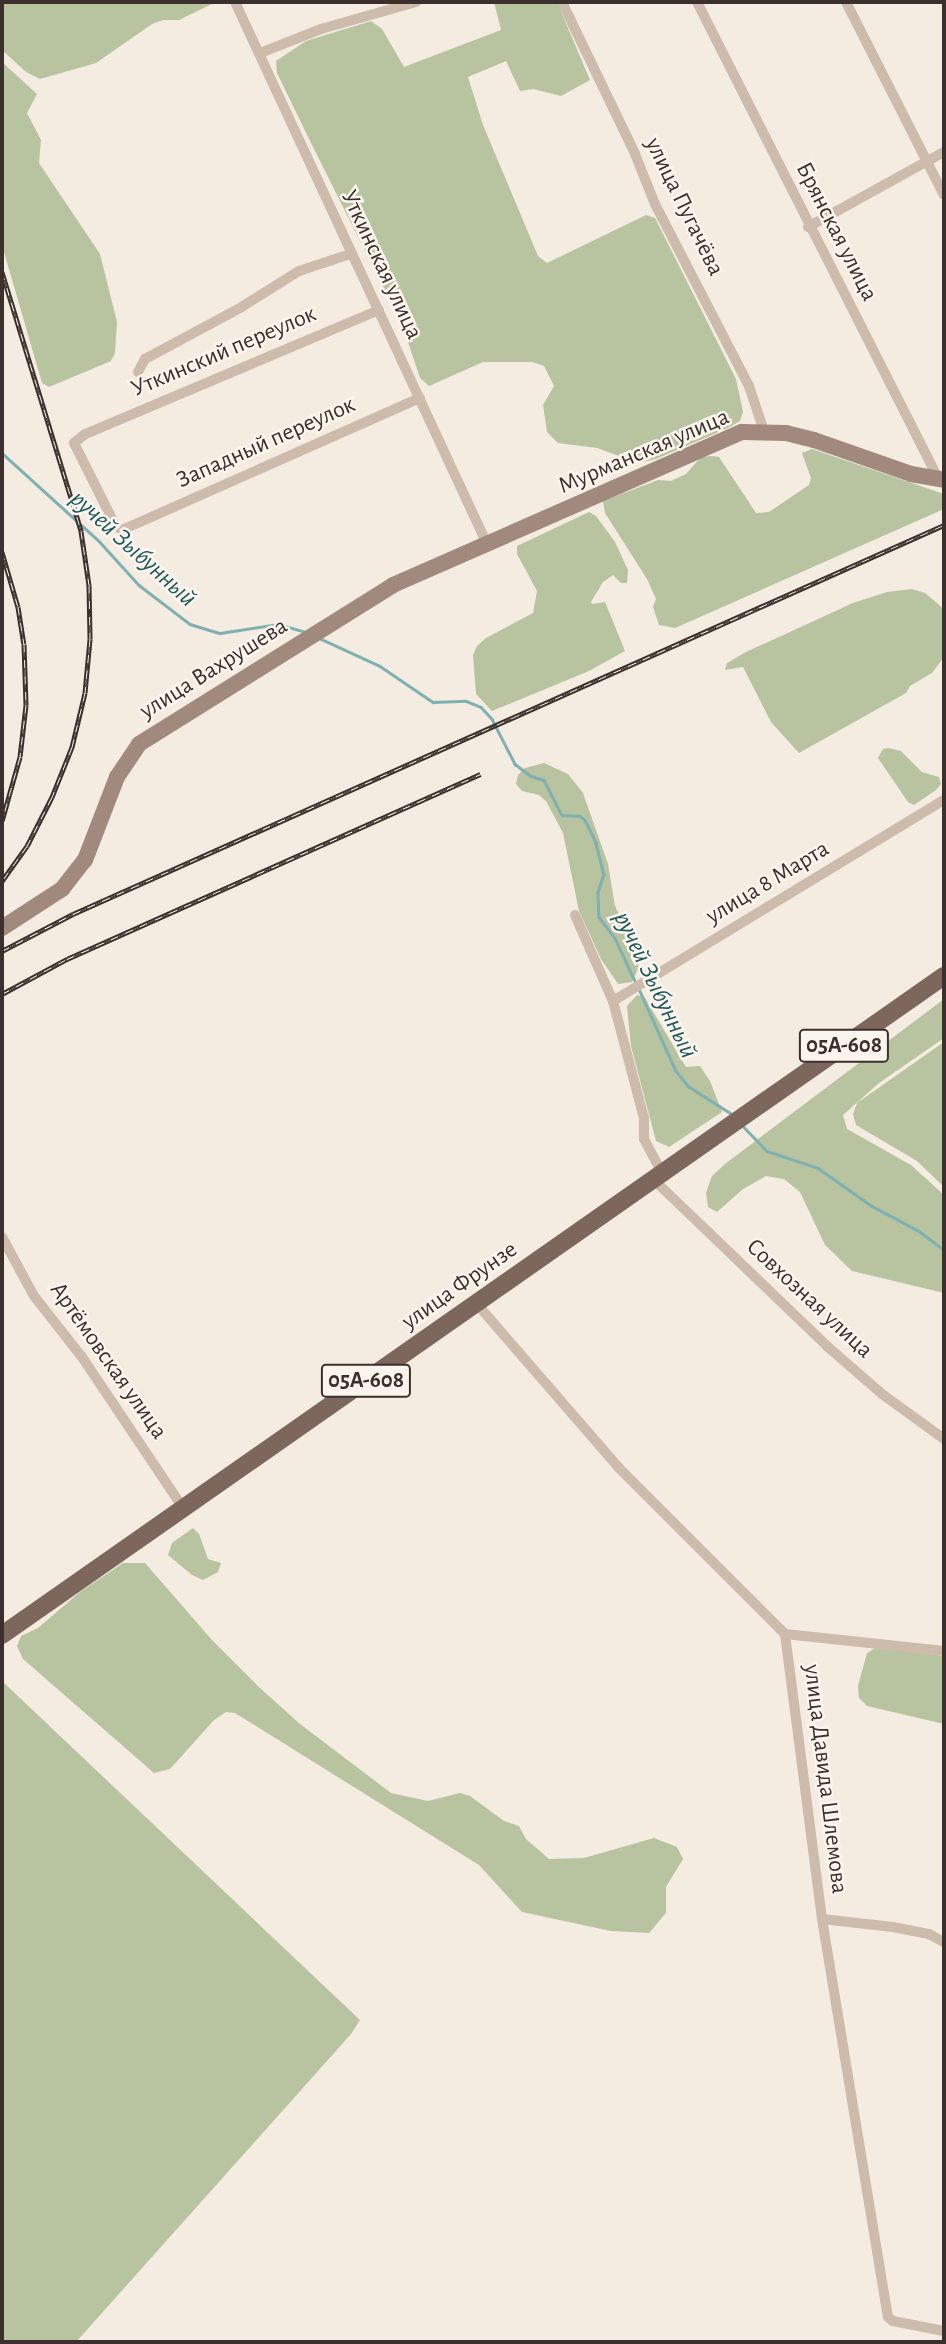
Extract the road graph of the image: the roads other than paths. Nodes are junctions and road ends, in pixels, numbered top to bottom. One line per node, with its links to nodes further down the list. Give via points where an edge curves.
1 (235, 2): 6 (street, Уткинская улица)
2 (416, 2): 6 (street, via 321,29)
3 (562, 2): 15 (street, улица Пугачёва, via 655,204 749,386)
4 (697, 2): 10 (street, Брянская улица)
5 (846, 2): 8 (street)
6 (260, 53): 11 (street, Уткинская улица)
7 (944, 152): 8 (street)
8 (927, 162): 9 (street); 10 (street)
9 (944, 195)
10 (808, 227): 16 (street, Брянская улица)
11 (350, 254): 12 (street, Уткинская улица); 13 (street, via 299,271 145,359)
12 (379, 310): 14 (street, Уткинская улица); 17 (street, Уткинский переулок, via 85,434 74,443 116,524 122,530)
13 (138, 372)
14 (420, 398): 17 (street, Западный переулок); 18 (street, Уткинская улица)
15 (764, 431): 16 (main road, Мурманская улица, via 814,440 911,474); 18 (main road, Мурманская улица, via 742,432)
16 (942, 480)
17 (130, 528)
18 (488, 546): 21 (main road, улица Вахрушева, via 394,584 139,744 117,776 85,860 61,889)
19 (944, 800): 23 (street, улица 8 Марта)
20 (575, 915): 23 (street)
21 (2, 928)
22 (944, 976): 24 (main road, улица Фрунзе / 05А-608)
23 (613, 1001): 24 (street, via 643,1118 644,1139)
24 (658, 1177): 26 (main road, улица Фрунзе / 05А-608); 27 (street, Совхозная улица, via 770,1294 882,1394)
25 (2, 1237): 28 (street, Артёмовская улица, via 34,1296 82,1357)
26 (477, 1304): 28 (main road, улица Фрунзе / 05А-608); 29 (street, улица Давида Шлемова, via 618,1467)
27 (944, 1439)
28 (183, 1508): 30 (main road, улица Фрунзе / 05А-608)
29 (785, 1633): 31 (street); 32 (street, улица Давида Шлемова)
30 (2, 1635)
31 (944, 1651)
32 (822, 1919): 33 (street, via 893,1927); 34 (street, улица Давида Шлемова, via 888,2317)
33 (944, 1942)
34 (944, 2331)

